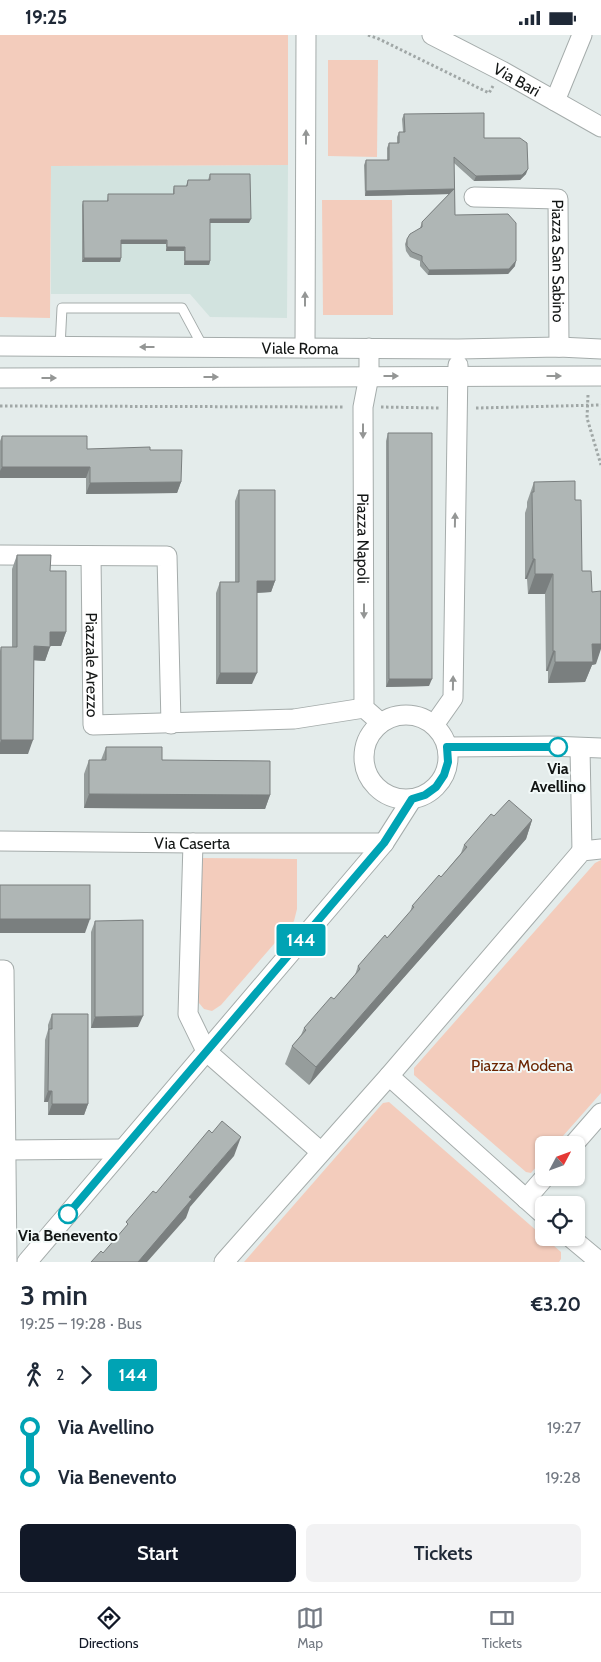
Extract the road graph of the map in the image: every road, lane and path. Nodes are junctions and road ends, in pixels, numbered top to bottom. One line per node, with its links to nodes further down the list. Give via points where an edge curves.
1 (306, 35): 13 (street, one-way to 1)
2 (368, 35): 5 (path, via 489,93)
3 (432, 35): 5 (street, Via Bari)
4 (582, 35): 6 (street)
5 (502, 71): 6 (street, Via Bari)
6 (555, 101): 7 (street, Via Bari)
7 (601, 127)
8 (474, 197): 12 (street, Piazza San Sabino, via 558,199)
9 (0, 346): 10 (street, Viale Roma)
10 (60, 347): 11 (street, Viale Roma, one-way to 10); 11 (lane, via 62,308 182,308)
11 (203, 347): 13 (street, Viale Roma)
12 (559, 347): 15 (street, Viale Roma); 16 (street, Viale Roma)
13 (305, 348): 14 (street, Viale Roma)
14 (370, 348): 15 (street, Viale Roma); 19 (street, Piazza Napoli)
15 (458, 349): 17 (street)
16 (601, 349)
17 (457, 376): 18 (street, Viale Roma, one-way to 18); 19 (street, Viale Roma, one-way to 17); 25 (street)
18 (595, 376): 23 (path)
19 (368, 377): 20 (street, Viale Roma, one-way to 19); 24 (street, Piazza Napoli)
20 (0, 378)
21 (601, 405): 23 (path)
22 (0, 406): 24 (path)
23 (587, 406): 25 (path); 26 (path, via 587,418)
24 (364, 407): 25 (path); 29 (street, Piazza Napoli, one-way to 29)
25 (457, 408): 32 (street, one-way to 25, via 453,698)
26 (601, 465)
27 (0, 555): 28 (street)
28 (91, 556): 30 (street, via 167,556); 30 (street, Piazzale Arezzo, via 93,725)
29 (364, 708): 30 (street, Piazzale Arezzo, via 294,719); 31 (street)
30 (171, 723)
31 (381, 723): 32 (street, via 408,715); 36 (street, via 365,746 367,773 385,794 398,799)
32 (434, 725): 33 (street)
33 (447, 747): 34 (street); 36 (street, via 448,762 436,787)
34 (580, 748): 35 (street); 41 (street)
35 (601, 748)
36 (412, 799): 39 (street)
37 (0, 841): 38 (street, Via Caserta)
38 (193, 843): 39 (street, Via Caserta); 43 (street, via 188,1013)
39 (384, 843): 43 (street)
40 (601, 849): 41 (street)
41 (582, 851): 45 (street)
42 (0, 970): 44 (street, via 4,970)
43 (206, 1051): 48 (street); 50 (street)
44 (2, 1061): 49 (street)
45 (389, 1076): 50 (street); 52 (street)
46 (601, 1113): 47 (street)
47 (581, 1136)
48 (123, 1149): 49 (street); 57 (street)
49 (6, 1150): 56 (street)
50 (321, 1152): 58 (street)
51 (537, 1186): 52 (street)
52 (526, 1199): 53 (street)
53 (535, 1207)
54 (577, 1246): 55 (street)
55 (587, 1258)
56 (7, 1262)
57 (27, 1262)
58 (224, 1262)

